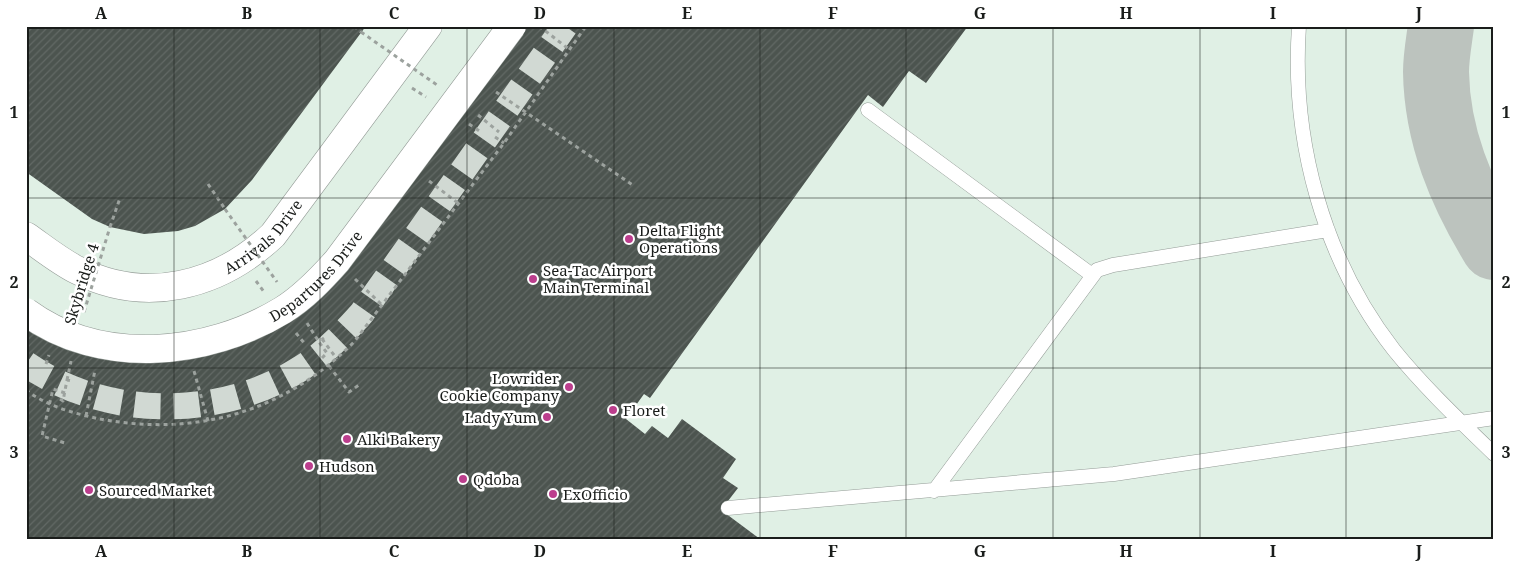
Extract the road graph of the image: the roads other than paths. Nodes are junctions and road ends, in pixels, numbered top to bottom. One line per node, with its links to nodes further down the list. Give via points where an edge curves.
1 (428, 26): 6 (main road, Arrivals Drive, via 273,235 241,262 219,274 172,287 123,286 76,270)
2 (512, 26): 8 (main road, Departures Drive, bridge, via 336,261 315,285 285,309 251,328 215,341 138,349 100,344 66,333)
3 (1299, 26): 5 (lane, via 1298,102 1311,175)
4 (868, 110): 7 (lane)
5 (1328, 230): 7 (lane, via 1113,265); 10 (lane, via 1357,292 1394,350)
6 (26, 236)
7 (1092, 275): 12 (lane)
8 (26, 312)
9 (1494, 418): 10 (lane)
10 (1462, 422): 11 (lane); 12 (lane, via 1114,474)
11 (1494, 454)
12 (934, 491): 13 (lane)
13 (728, 508)

